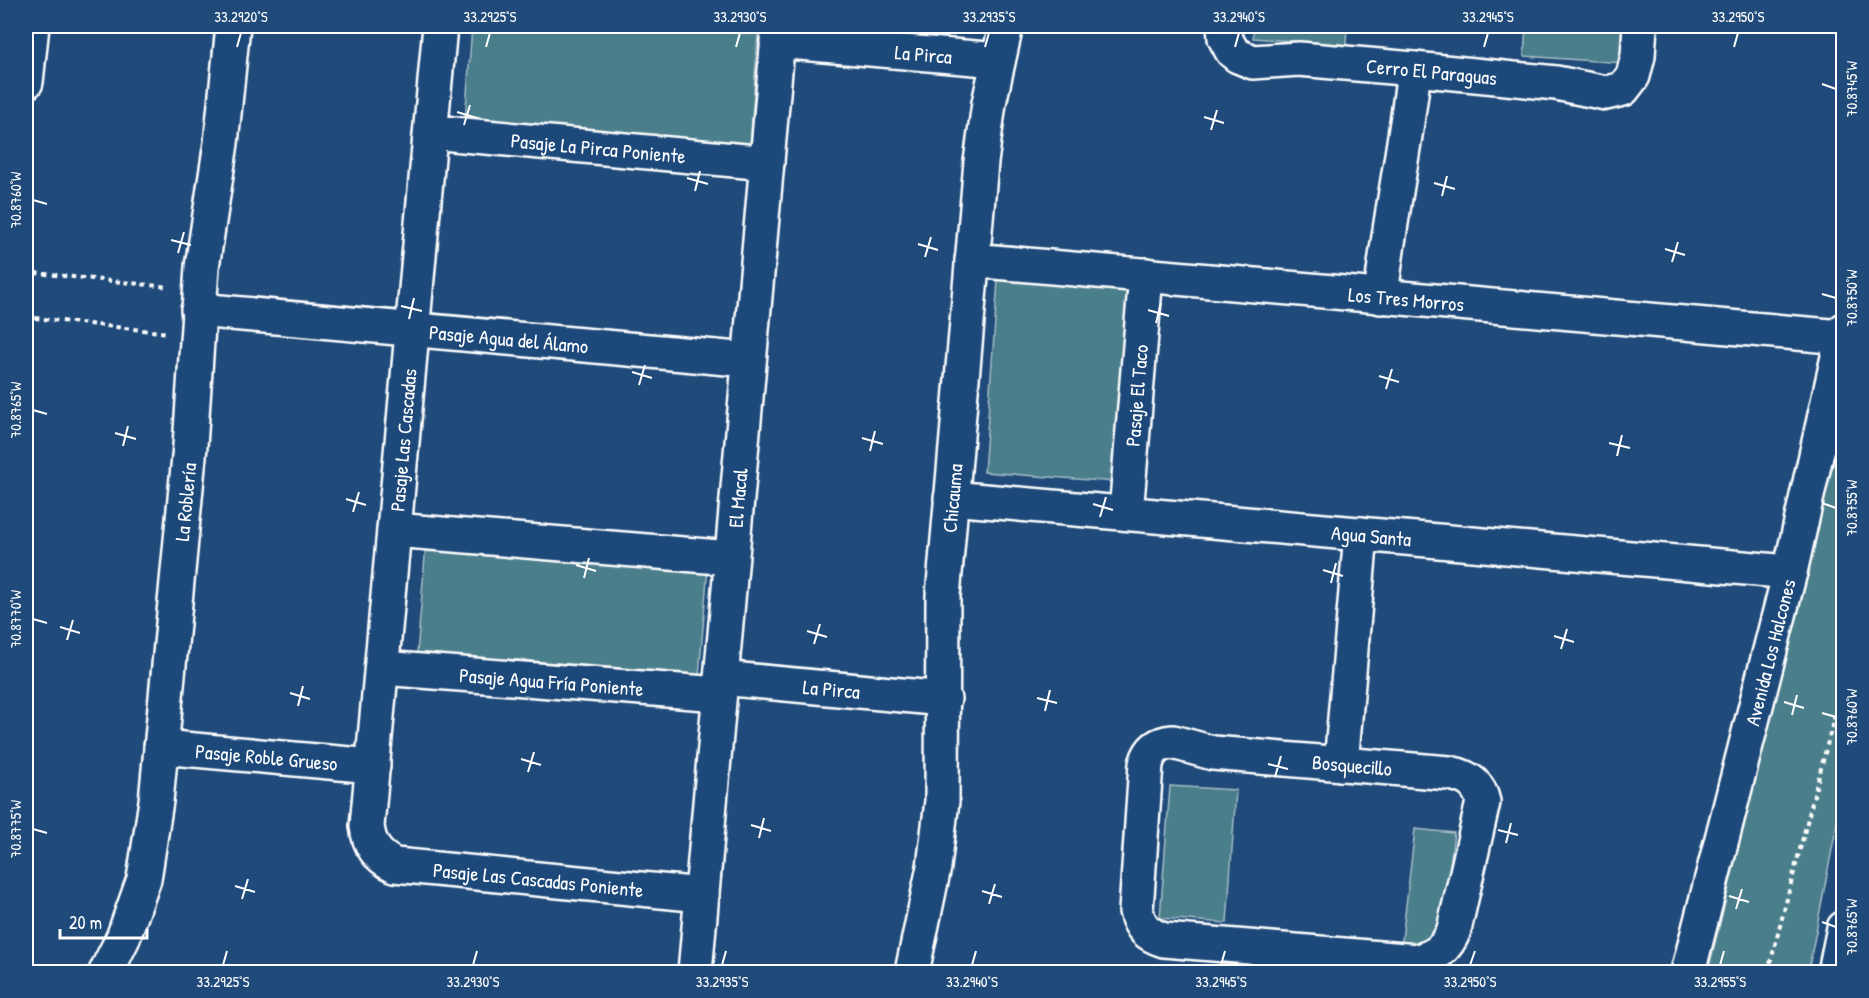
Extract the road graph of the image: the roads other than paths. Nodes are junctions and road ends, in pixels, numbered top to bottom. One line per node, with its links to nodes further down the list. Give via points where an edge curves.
1 (32, 26): 10 (street)
2 (233, 26): 16 (street, La Roblería)
3 (440, 26): 11 (street, Pasaje Las Cascadas)
4 (1006, 26): 8 (street, Chicauma)
5 (1640, 26): 9 (street, Cerro El Paraguas, via 1636,66 1629,83 1623,89 1606,93 1556,83)
6 (778, 33): 8 (street, La Pirca); 12 (street, El Macal)
7 (1228, 38): 9 (street, Cerro El Paraguas, via 1238,57 1253,62 1299,59)
8 (998, 60): 13 (street, Chicauma, via 981,162)
9 (1414, 69): 15 (street)
10 (26, 82)
11 (430, 132): 12 (street, Pasaje La Pirca Poniente); 17 (street, Pasaje Las Cascadas)
12 (766, 163): 19 (street, El Macal)
13 (972, 260): 14 (street, Los Tres Morros); 20 (street, Chicauma)
14 (1146, 275): 15 (street, Los Tres Morros); 21 (street, Pasaje El Taco)
15 (1381, 297): 18 (street, Los Tres Morros)
16 (198, 312): 17 (street, Pasaje Agua del Álamo); 29 (street, La Roblería, via 190,446)
17 (413, 330): 19 (street, Pasaje Agua del Álamo); 22 (street, Pasaje Las Cascadas)
18 (1843, 333): 25 (street, Avenida Los Halcones)
19 (749, 360): 24 (street, El Macal)
20 (951, 498): 21 (street, Agua Santa); 28 (street, Chicauma, via 943,596)
21 (1125, 513): 23 (street, Agua Santa)
22 (394, 530): 24 (street); 26 (street, Pasaje Las Cascadas)
23 (1361, 534): 25 (street, Agua Santa); 30 (street)
24 (731, 558): 27 (street, El Macal)
25 (1790, 572): 39 (street, Avenida Los Halcones)
26 (382, 668): 27 (street, Pasaje Agua Fría Poniente); 31 (street, Pasaje Las Cascadas)
27 (720, 686): 28 (street, La Pirca); 33 (street, El Macal)
28 (944, 699): 38 (street, Chicauma, via 939,834)
29 (161, 747): 31 (street, Pasaje Roble Grueso); 36 (street, La Roblería, via 144,879)
30 (1341, 764): 35 (street, Bosquecillo, via 1462,779 1481,793 1482,812 1454,930 1436,955 1417,961); 35 (street, Bosquecillo, via 1213,753 1173,742 1156,747 1146,764 1136,911 1144,930 1164,940)
31 (373, 766): 32 (street, Pasaje Las Cascadas, via 367,826)
32 (376, 853): 33 (street, Pasaje Las Cascadas Poniente, via 385,861 406,867)
33 (702, 895): 37 (street, El Macal)
34 (1844, 928): 40 (street)
35 (1302, 962)
36 (106, 972)
37 (695, 972)
38 (912, 972)
39 (1688, 972)
40 (1835, 972)

